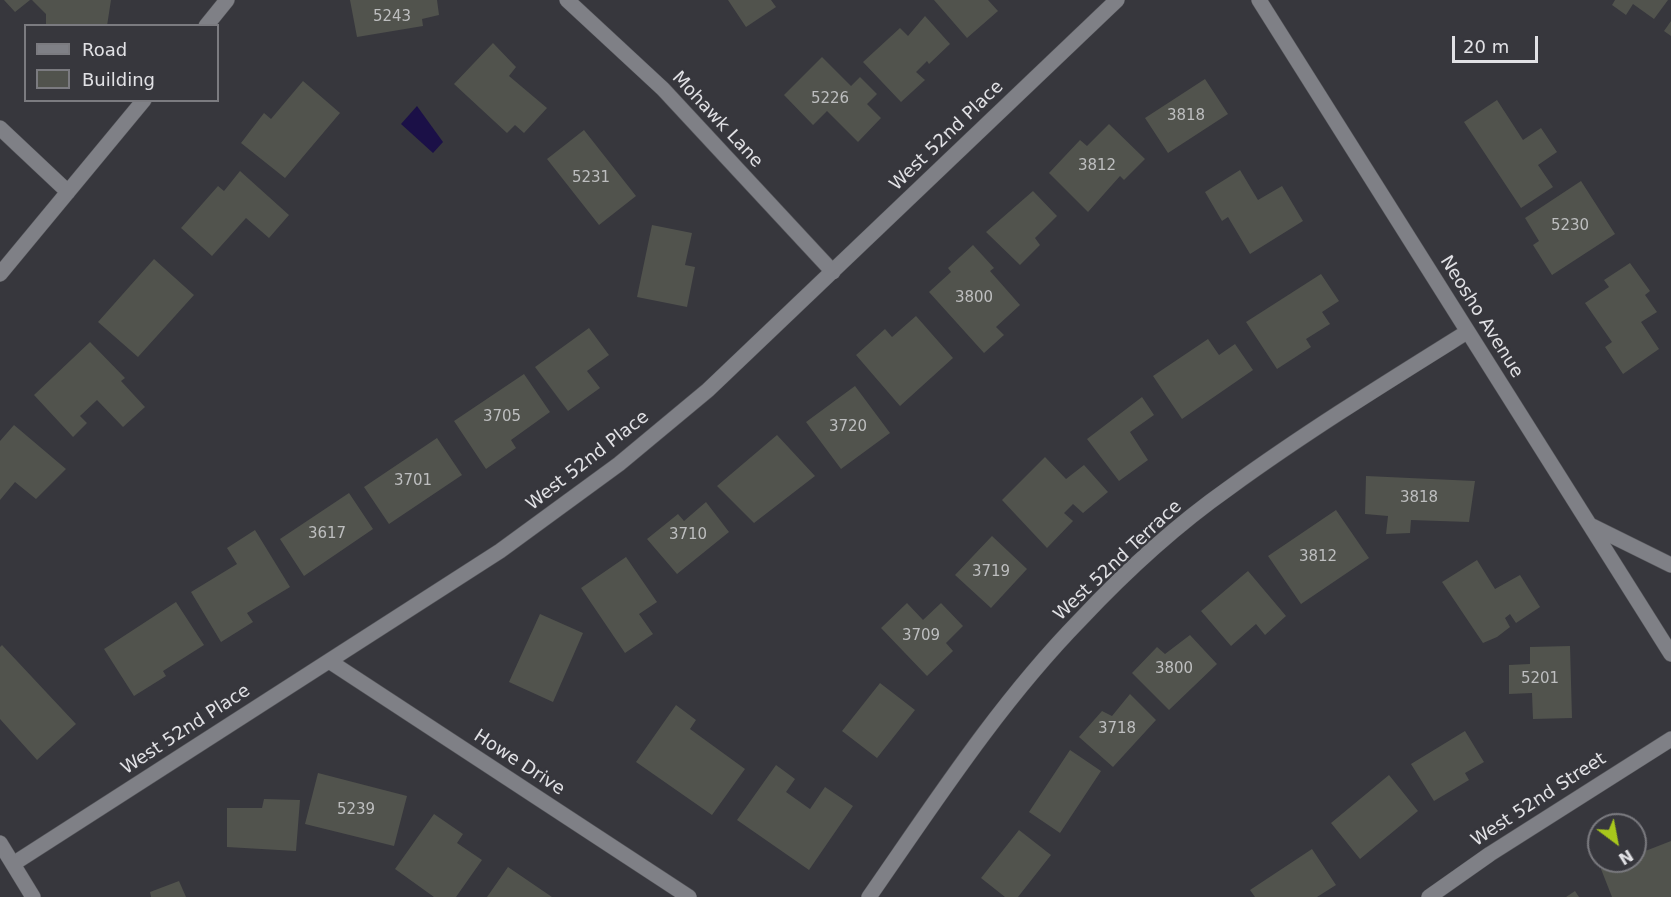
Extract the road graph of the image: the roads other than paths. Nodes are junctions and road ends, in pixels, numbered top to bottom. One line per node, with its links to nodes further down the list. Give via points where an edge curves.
1 (227, 0): 5 (street)
2 (567, 0): 9 (street, Mohawk Lane, via 663,89)
3 (1118, 0): 9 (street, West 52nd Place)
4 (1259, 0): 11 (street, Neosho Avenue)
5 (208, 24)
6 (142, 102): 8 (street)
7 (0, 128): 8 (street)
8 (68, 192): 10 (street)
9 (833, 272): 15 (street, West 52nd Place, via 708,390 619,464 500,551)
10 (0, 274)
11 (1467, 332): 12 (street, Neosho Avenue); 21 (street, West 52nd Terrace, via 1328,419 1227,489 1153,549 1079,620 1013,696)
12 (1589, 524): 13 (street); 14 (street, Neosho Avenue)
13 (1671, 565)
14 (1671, 654)
15 (329, 662): 18 (street, West 52nd Place); 20 (street, Howe Drive)
16 (1671, 739): 22 (street, West 52nd Street)
17 (0, 843): 18 (street)
18 (13, 864): 19 (street)
19 (33, 897)
20 (688, 897)
21 (869, 897)
22 (1429, 897)

